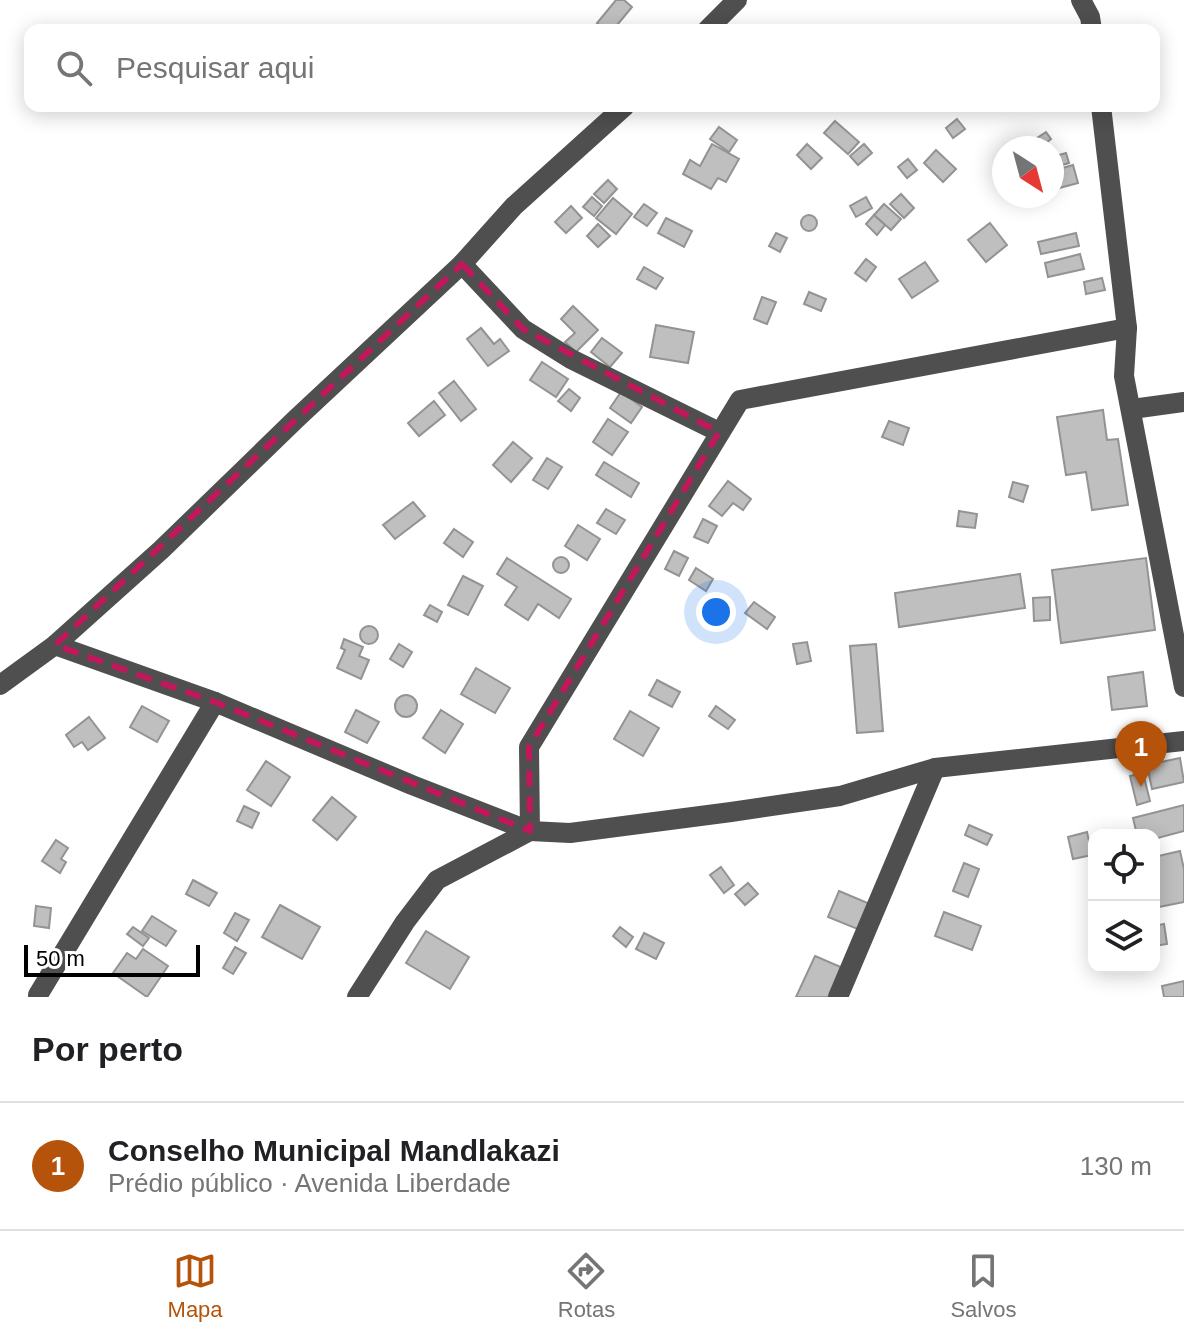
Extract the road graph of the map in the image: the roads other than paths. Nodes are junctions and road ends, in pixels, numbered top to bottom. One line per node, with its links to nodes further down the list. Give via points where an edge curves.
1 (737, 0): 3 (street)
2 (1081, 0): 4 (street)
3 (713, 24)
4 (1091, 24)
5 (618, 112): 7 (street, via 514,206)
6 (1102, 112): 8 (street)
7 (462, 264): 11 (street, via 523,329 571,359); 12 (street)
8 (1127, 328): 10 (street, via 1124,376); 11 (street, via 740,400)
9 (1184, 402): 10 (street)
10 (1132, 409): 14 (street)
11 (719, 432): 18 (street, via 529,747)
12 (55, 645): 13 (street); 15 (street)
13 (0, 685)
14 (1184, 687)
15 (215, 702): 18 (street); 19 (street)
16 (1184, 741): 17 (street)
17 (935, 768): 18 (street, via 840,796 570,833); 21 (street)
18 (530, 831): 20 (street, via 437,880)
19 (38, 995)
20 (357, 997)
21 (838, 997)

